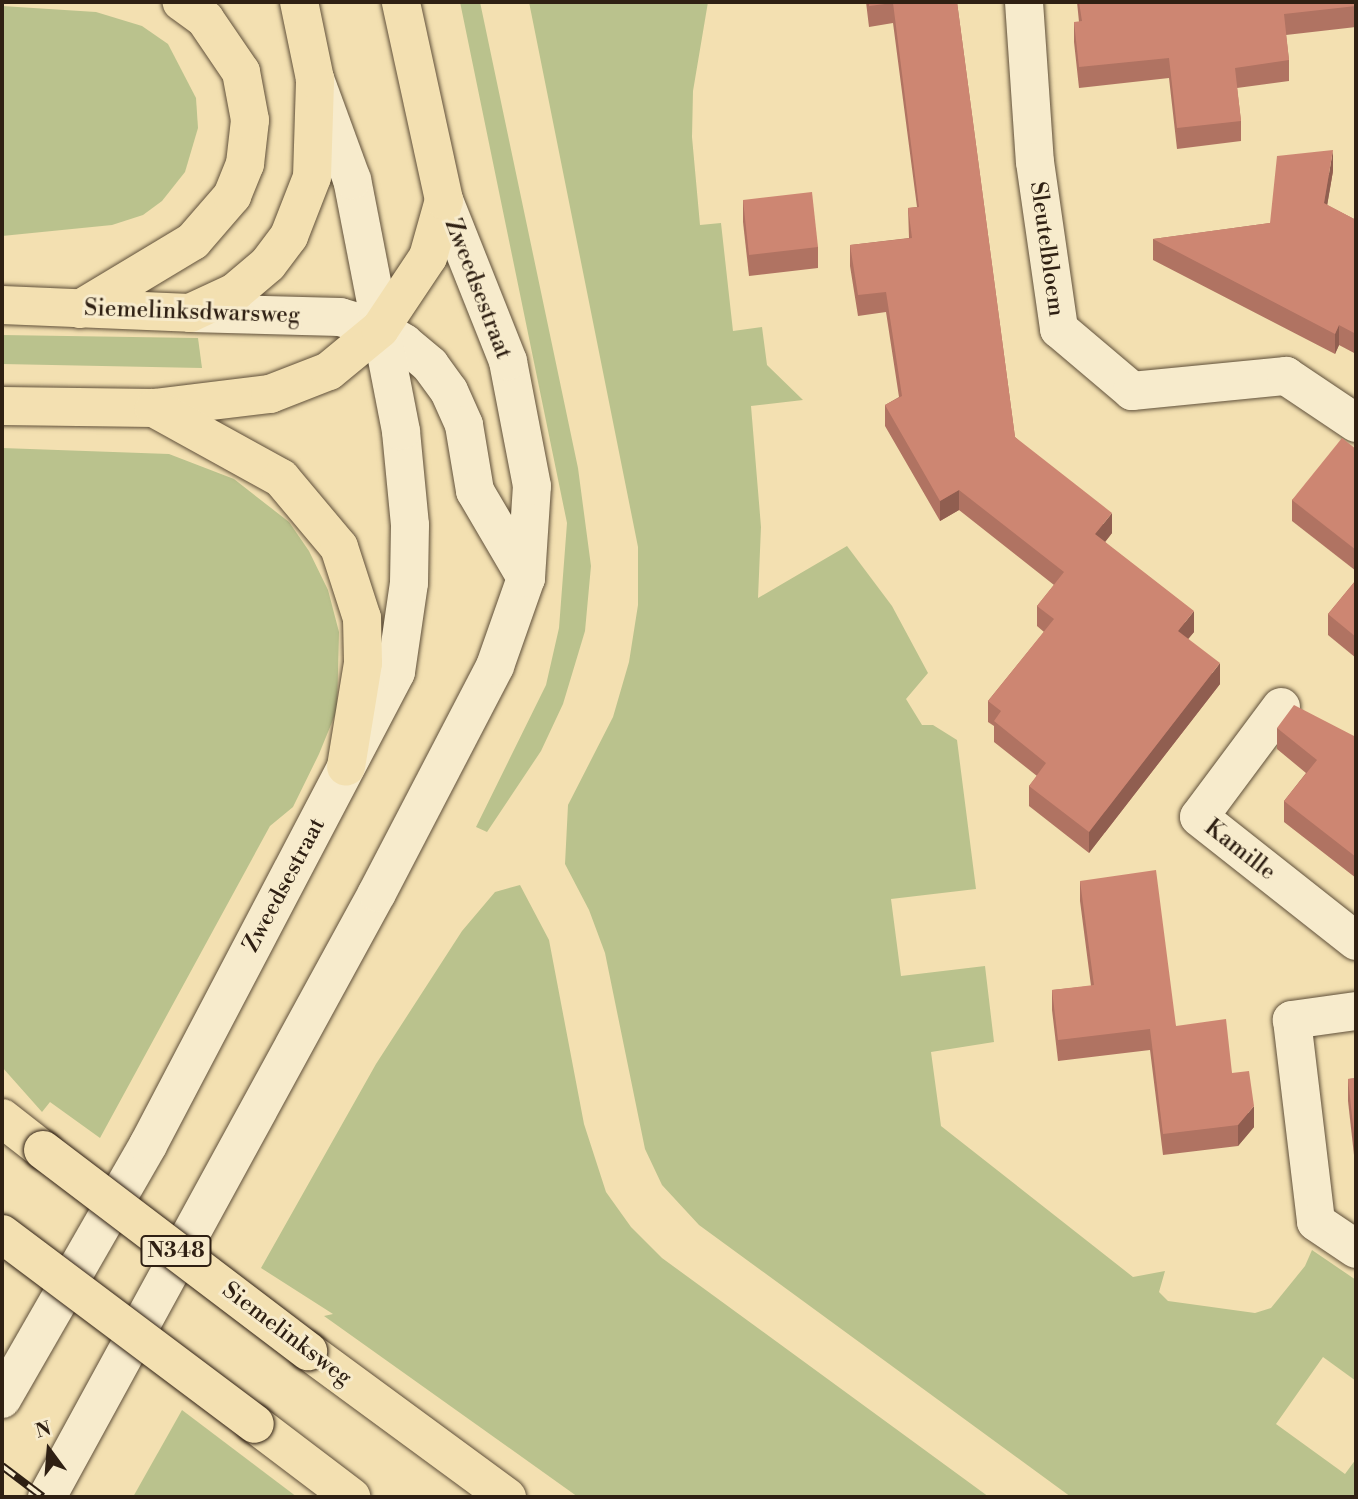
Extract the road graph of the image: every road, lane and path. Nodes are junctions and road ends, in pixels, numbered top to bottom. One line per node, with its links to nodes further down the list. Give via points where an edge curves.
1 (182, 2): 9 (main road, via 205,19 241,72 250,120 245,164 232,195 192,242)
2 (275, 2): 5 (main road)
3 (401, 2): 7 (main road, Zweedsestraat)
4 (1024, 2): 14 (street, Sleutelbloem, via 1035,162 1059,329 1132,391 1286,376)
5 (302, 16): 6 (main road, Zweedsestraat)
6 (315, 79): 10 (main road, Zweedsestraat, via 312,177 289,236 268,264 235,292); 11 (street, Zweedsestraat, via 352,180)
7 (444, 200): 11 (main road, via 428,257); 15 (street, Zweedsestraat, via 508,361 532,486)
8 (2, 305): 9 (main road, Siemelinksdwarsweg)
9 (80, 309): 10 (main road, Siemelinksdwarsweg)
10 (190, 313): 11 (street, Siemelinksdwarsweg, via 340,317)
11 (380, 329): 13 (main road, via 329,371 299,385 270,394); 15 (street, via 430,365 449,391 464,425 475,491); 17 (street, Zweedsestraat, via 407,480 409,583 396,672)
12 (2, 406): 13 (main road)
13 (155, 408): 17 (main road, via 281,478 339,547 362,618 363,663)
14 (1356, 423)
15 (526, 578): 24 (street, Zweedsestraat, via 495,666 377,893)
16 (1281, 707): 18 (street, Kamille, via 1199,817)
17 (346, 767): 23 (street, Zweedsestraat, via 148,1145)
18 (1356, 941)
19 (1356, 1011): 22 (street, via 1292,1020 1316,1222)
20 (2, 1118): 26 (main road, Siemelinksweg / N348, bridge)
21 (2, 1234): 25 (main road, bridge)
22 (1356, 1249)
23 (2, 1399)
24 (47, 1497)
25 (351, 1497)
26 (507, 1497)

